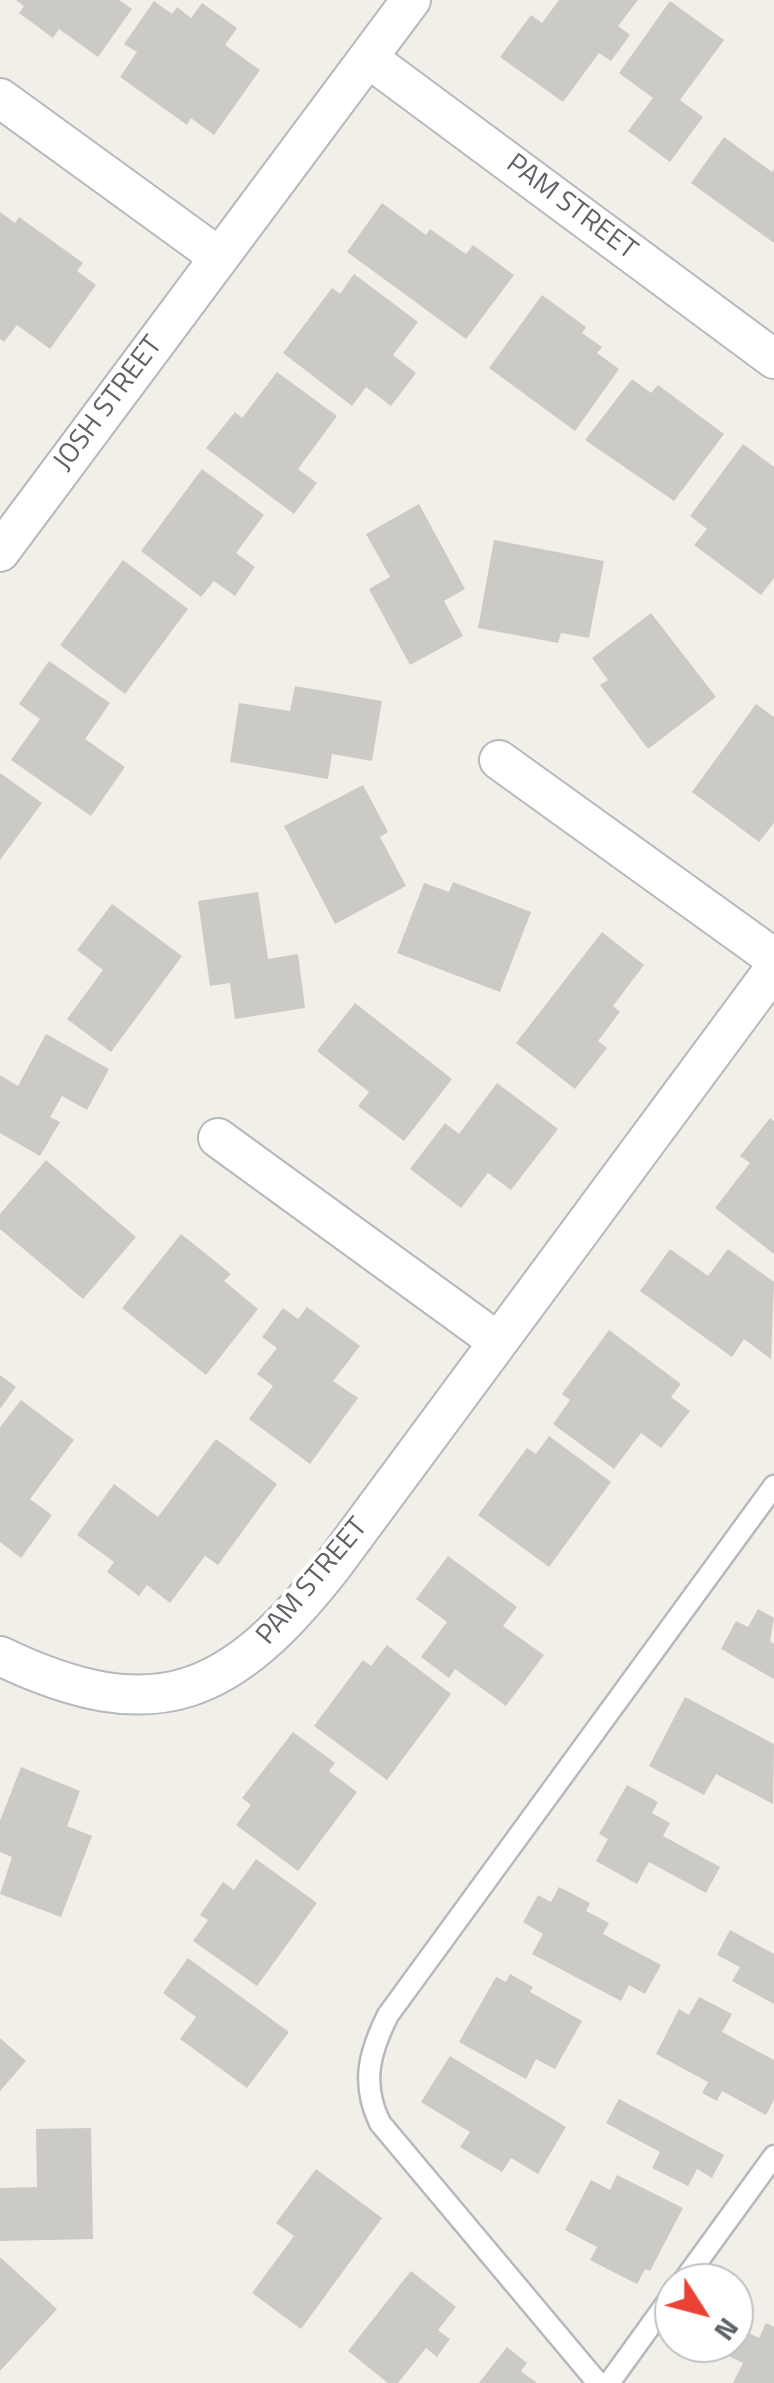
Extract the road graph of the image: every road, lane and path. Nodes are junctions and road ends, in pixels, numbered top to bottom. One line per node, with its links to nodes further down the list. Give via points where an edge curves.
1 (410, 0): 2 (street, JOSH STREET)
2 (368, 58): 4 (street, JOSH STREET); 5 (street, PAM STREET)
3 (0, 98): 4 (street)
4 (219, 257): 6 (street, JOSH STREET)
5 (774, 359)
6 (0, 552)
7 (499, 760): 8 (street)
8 (774, 958)
9 (774, 969): 11 (street, PAM STREET)
10 (218, 1138): 11 (street)
11 (497, 1341): 13 (street, PAM STREET, via 294,1614 238,1666 206,1683 159,1694 106,1694 52,1680)
12 (774, 1486): 17 (lane, via 388,2016 370,2056 372,2106 390,2138)
13 (0, 1656)
14 (774, 2156): 15 (lane)
15 (696, 2263)
16 (654, 2321): 18 (lane)
17 (598, 2383)
18 (609, 2383)

